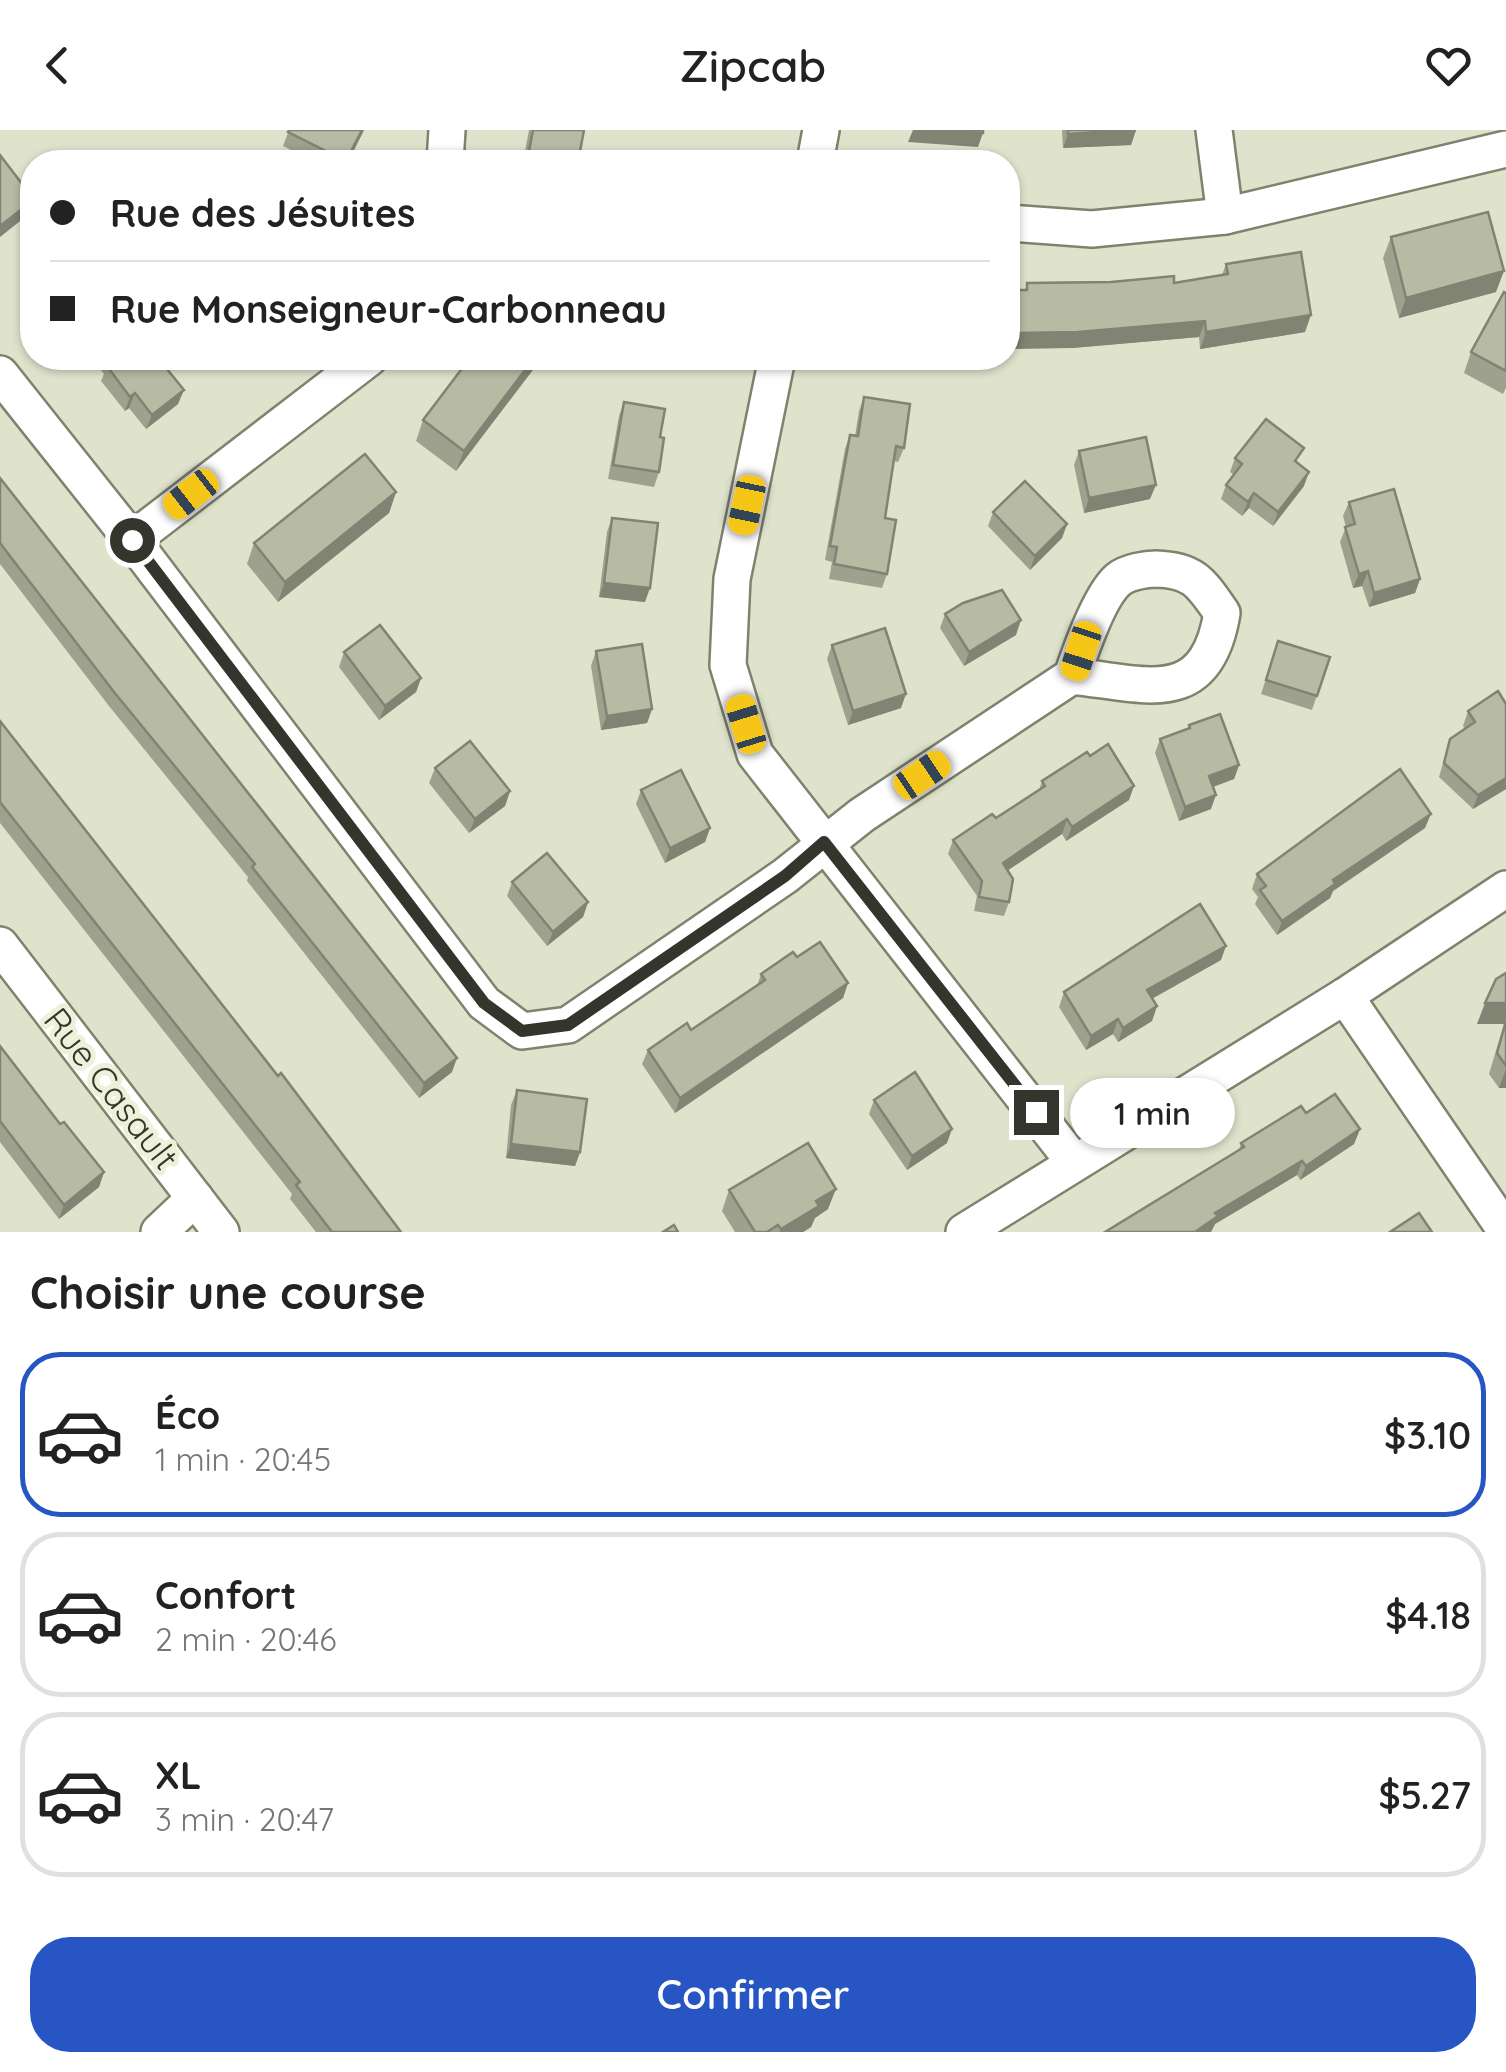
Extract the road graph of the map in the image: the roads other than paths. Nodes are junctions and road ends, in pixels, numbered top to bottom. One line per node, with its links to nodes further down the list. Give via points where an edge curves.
1 (1214, 130): 3 (street)
2 (1506, 148): 3 (street)
3 (1225, 216): 4 (street, via 1092,229)
4 (1020, 224)
5 (353, 370): 8 (street)
6 (775, 370): 10 (street, via 732,579 728,665 755,754)
7 (0, 374): 8 (street)
8 (132, 540): 10 (street, via 484,1003 522,1031 568,1025)
9 (1072, 676): 10 (street)
10 (824, 842): 14 (street)
11 (1506, 889): 13 (street)
12 (0, 946): 15 (street, Rue Casault)
13 (1345, 996): 14 (street); 16 (street)
14 (1074, 1162): 19 (street)
15 (195, 1198): 17 (street); 18 (street, Rue Casault)
16 (1506, 1230)
17 (160, 1232)
18 (222, 1232)
19 (964, 1232)

